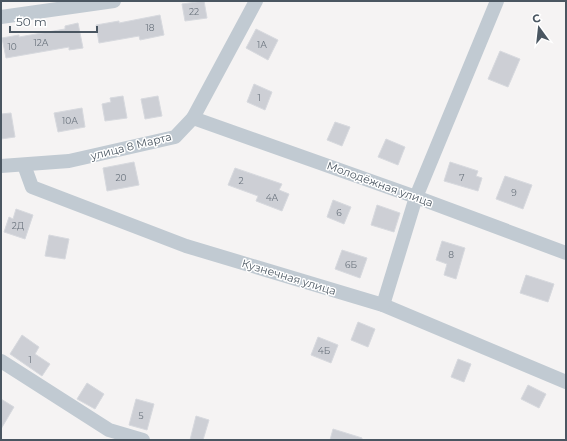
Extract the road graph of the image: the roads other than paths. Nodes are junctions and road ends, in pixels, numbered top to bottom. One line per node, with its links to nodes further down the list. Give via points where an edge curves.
1 (114, 1): 4 (street)
2 (256, 1): 5 (street, улица 8 Марта)
3 (497, 1): 8 (street)
4 (1, 17)
5 (194, 118): 6 (street, улица 8 Марта, via 175,137 68,161); 8 (street, Молодёжная улица)
6 (24, 165): 7 (street, улица 8 Марта); 10 (street, Кузнечная улица, via 32,187 186,246)
7 (1, 166)
8 (416, 197): 9 (street, Молодёжная улица); 10 (street)
9 (566, 253)
10 (383, 305): 12 (street, Кузнечная улица)
11 (1, 361): 13 (street)
12 (566, 382)
13 (106, 435): 14 (street)
14 (143, 440)

